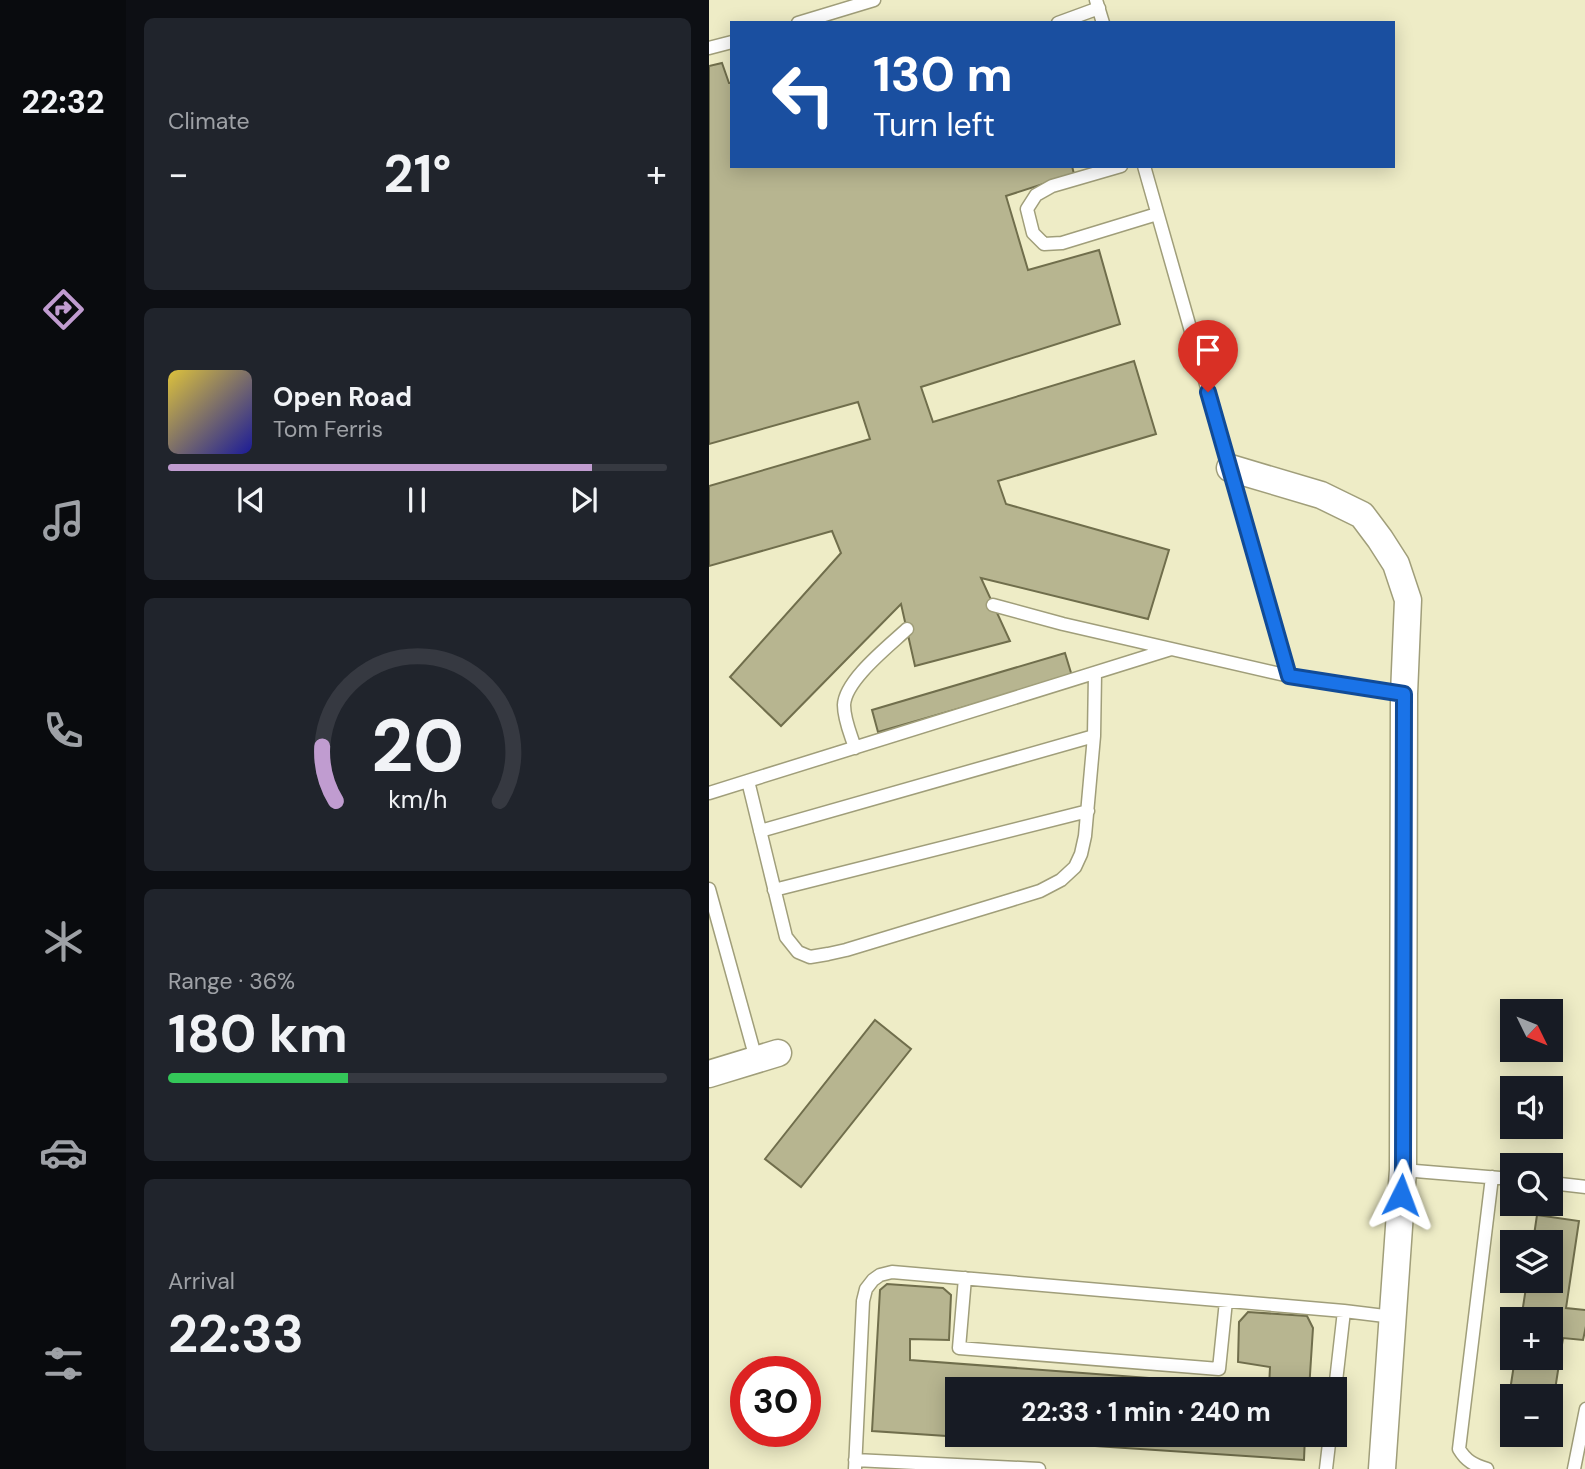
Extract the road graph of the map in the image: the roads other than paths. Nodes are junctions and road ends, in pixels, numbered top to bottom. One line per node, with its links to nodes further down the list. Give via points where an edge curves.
1 (874, 0): 3 (lane)
2 (1097, 4): 4 (lane); 5 (lane)
3 (805, 21)
4 (1062, 21)
5 (1102, 21)
6 (730, 43): 7 (lane)
7 (709, 48)
8 (1114, 168): 10 (lane, via 1036,195 1027,209 1033,233 1044,244 1062,243)
9 (1145, 168): 10 (lane)
10 (1157, 214): 11 (lane)
11 (1230, 468): 16 (lane); 17 (street, via 1321,495 1362,515 1380,538 1396,564 1408,600)
12 (993, 605): 14 (lane)
13 (907, 629): 19 (lane, via 868,665 846,695 844,710)
14 (1171, 649): 15 (lane); 16 (lane)
15 (1095, 674): 18 (lane); 19 (lane)
16 (1289, 676): 17 (lane)
17 (1404, 694): 28 (street)
18 (1094, 736): 22 (lane); 23 (lane)
19 (855, 748): 20 (lane)
20 (748, 781): 21 (lane); 23 (lane)
21 (709, 793)
22 (1088, 811): 25 (lane); 25 (lane, via 1081,854 1061,880 1040,891 846,950 810,957 798,952 786,937)
23 (760, 831): 25 (lane)
24 (709, 890): 26 (lane)
25 (774, 890)
26 (767, 1056): 27 (street)
27 (709, 1074)
28 (1403, 1170): 29 (lane); 36 (street)
29 (1492, 1177): 30 (lane); 44 (lane, via 1459,1449 1464,1458)
30 (1500, 1178)
31 (1563, 1184): 32 (lane)
32 (1585, 1187)
33 (965, 1278): 34 (lane); 34 (lane, via 959,1348 1219,1369); 40 (lane, via 892,1272 880,1275 866,1289)
34 (1226, 1301): 35 (lane)
35 (1344, 1311): 36 (lane); 37 (lane)
36 (1393, 1317): 43 (street)
37 (1336, 1377)
38 (1585, 1409): 45 (lane)
39 (1329, 1447): 42 (lane)
40 (855, 1464): 41 (lane)
41 (1039, 1469)
42 (1326, 1469)
43 (1382, 1469)
44 (1487, 1469)
45 (1574, 1469)

